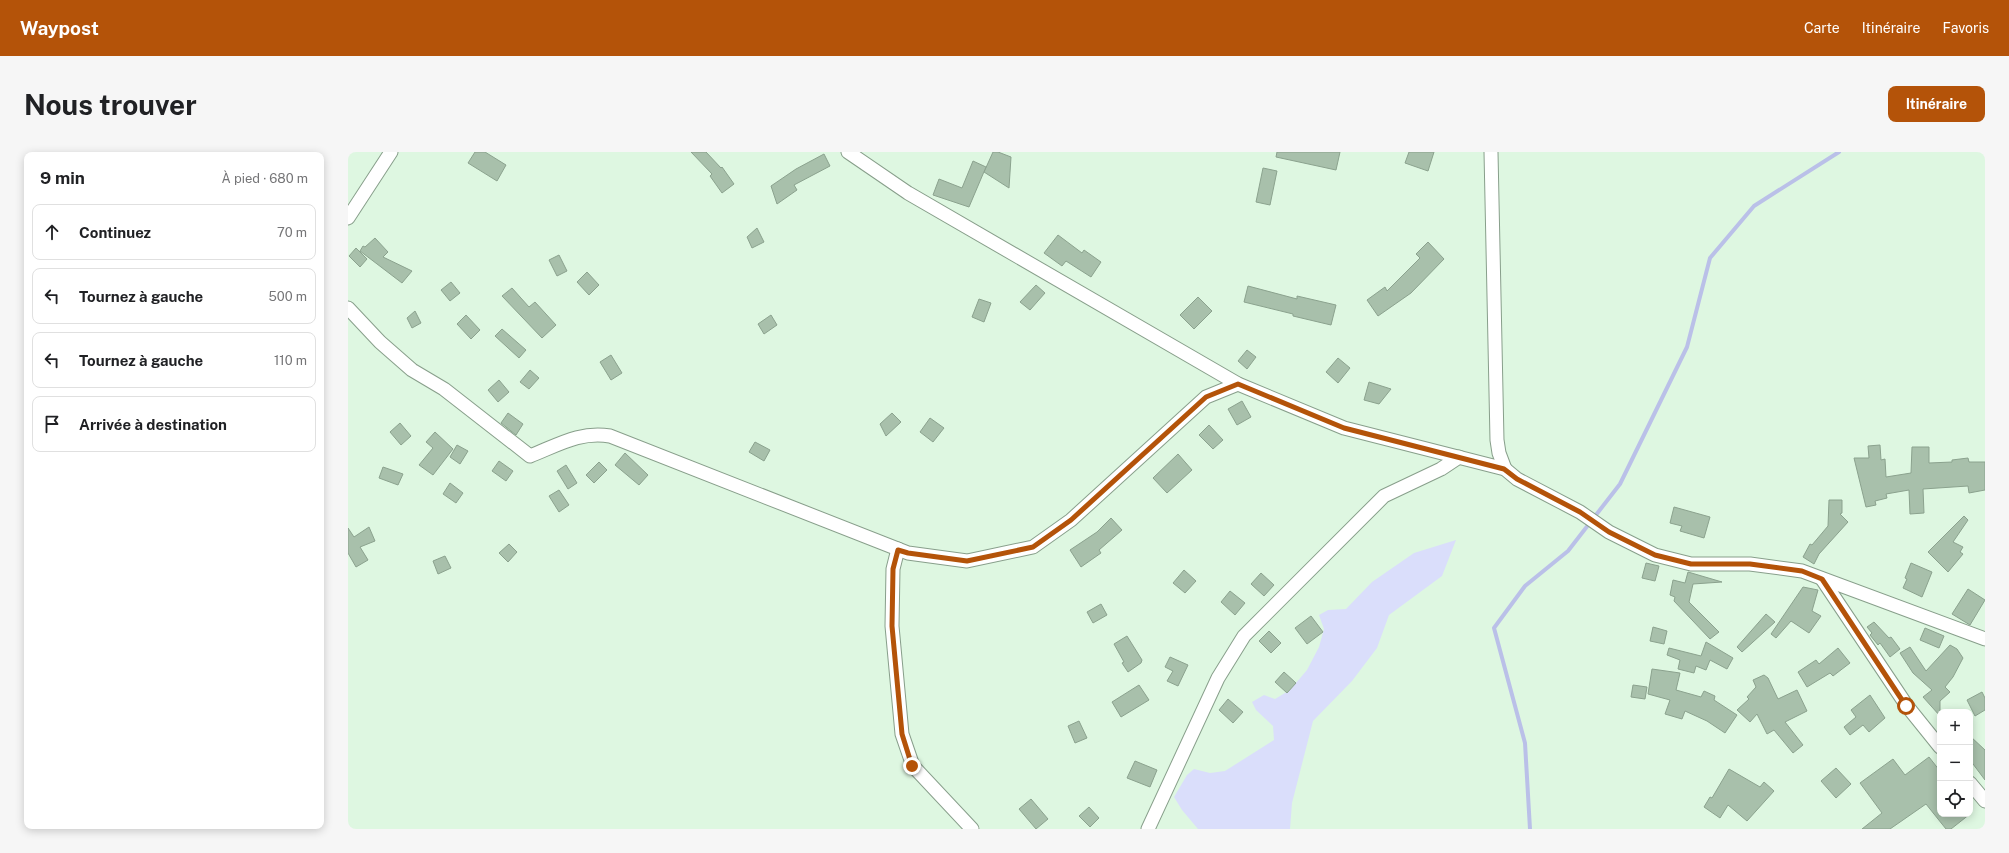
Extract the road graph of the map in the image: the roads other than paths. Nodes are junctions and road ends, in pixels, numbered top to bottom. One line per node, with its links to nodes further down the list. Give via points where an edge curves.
1 (391, 152): 4 (street)
2 (848, 152): 6 (street, via 908,193)
3 (1491, 152): 8 (street, via 1497,440)
4 (348, 218)
5 (348, 308): 9 (street, via 380,342 412,370 444,389 530,456 582,436 610,436)
6 (1238, 384): 7 (street, via 1344,428); 9 (street, via 1206,397 1071,520 1033,547 967,561)
7 (1459, 457): 8 (street); 16 (street, via 1441,469 1384,496 1244,636 1218,678)
8 (1504, 469): 10 (street, via 1517,479 1580,512 1609,532 1655,555 1691,564 1750,564 1802,571)
9 (898, 550): 15 (street, via 893,569 892,626 902,734 912,766)
10 (1822, 579): 11 (street); 12 (street, via 1906,706)
11 (1985, 639)
12 (1939, 745)
13 (1973, 787): 14 (street)
14 (1985, 801)
15 (972, 829)
16 (1148, 829)

